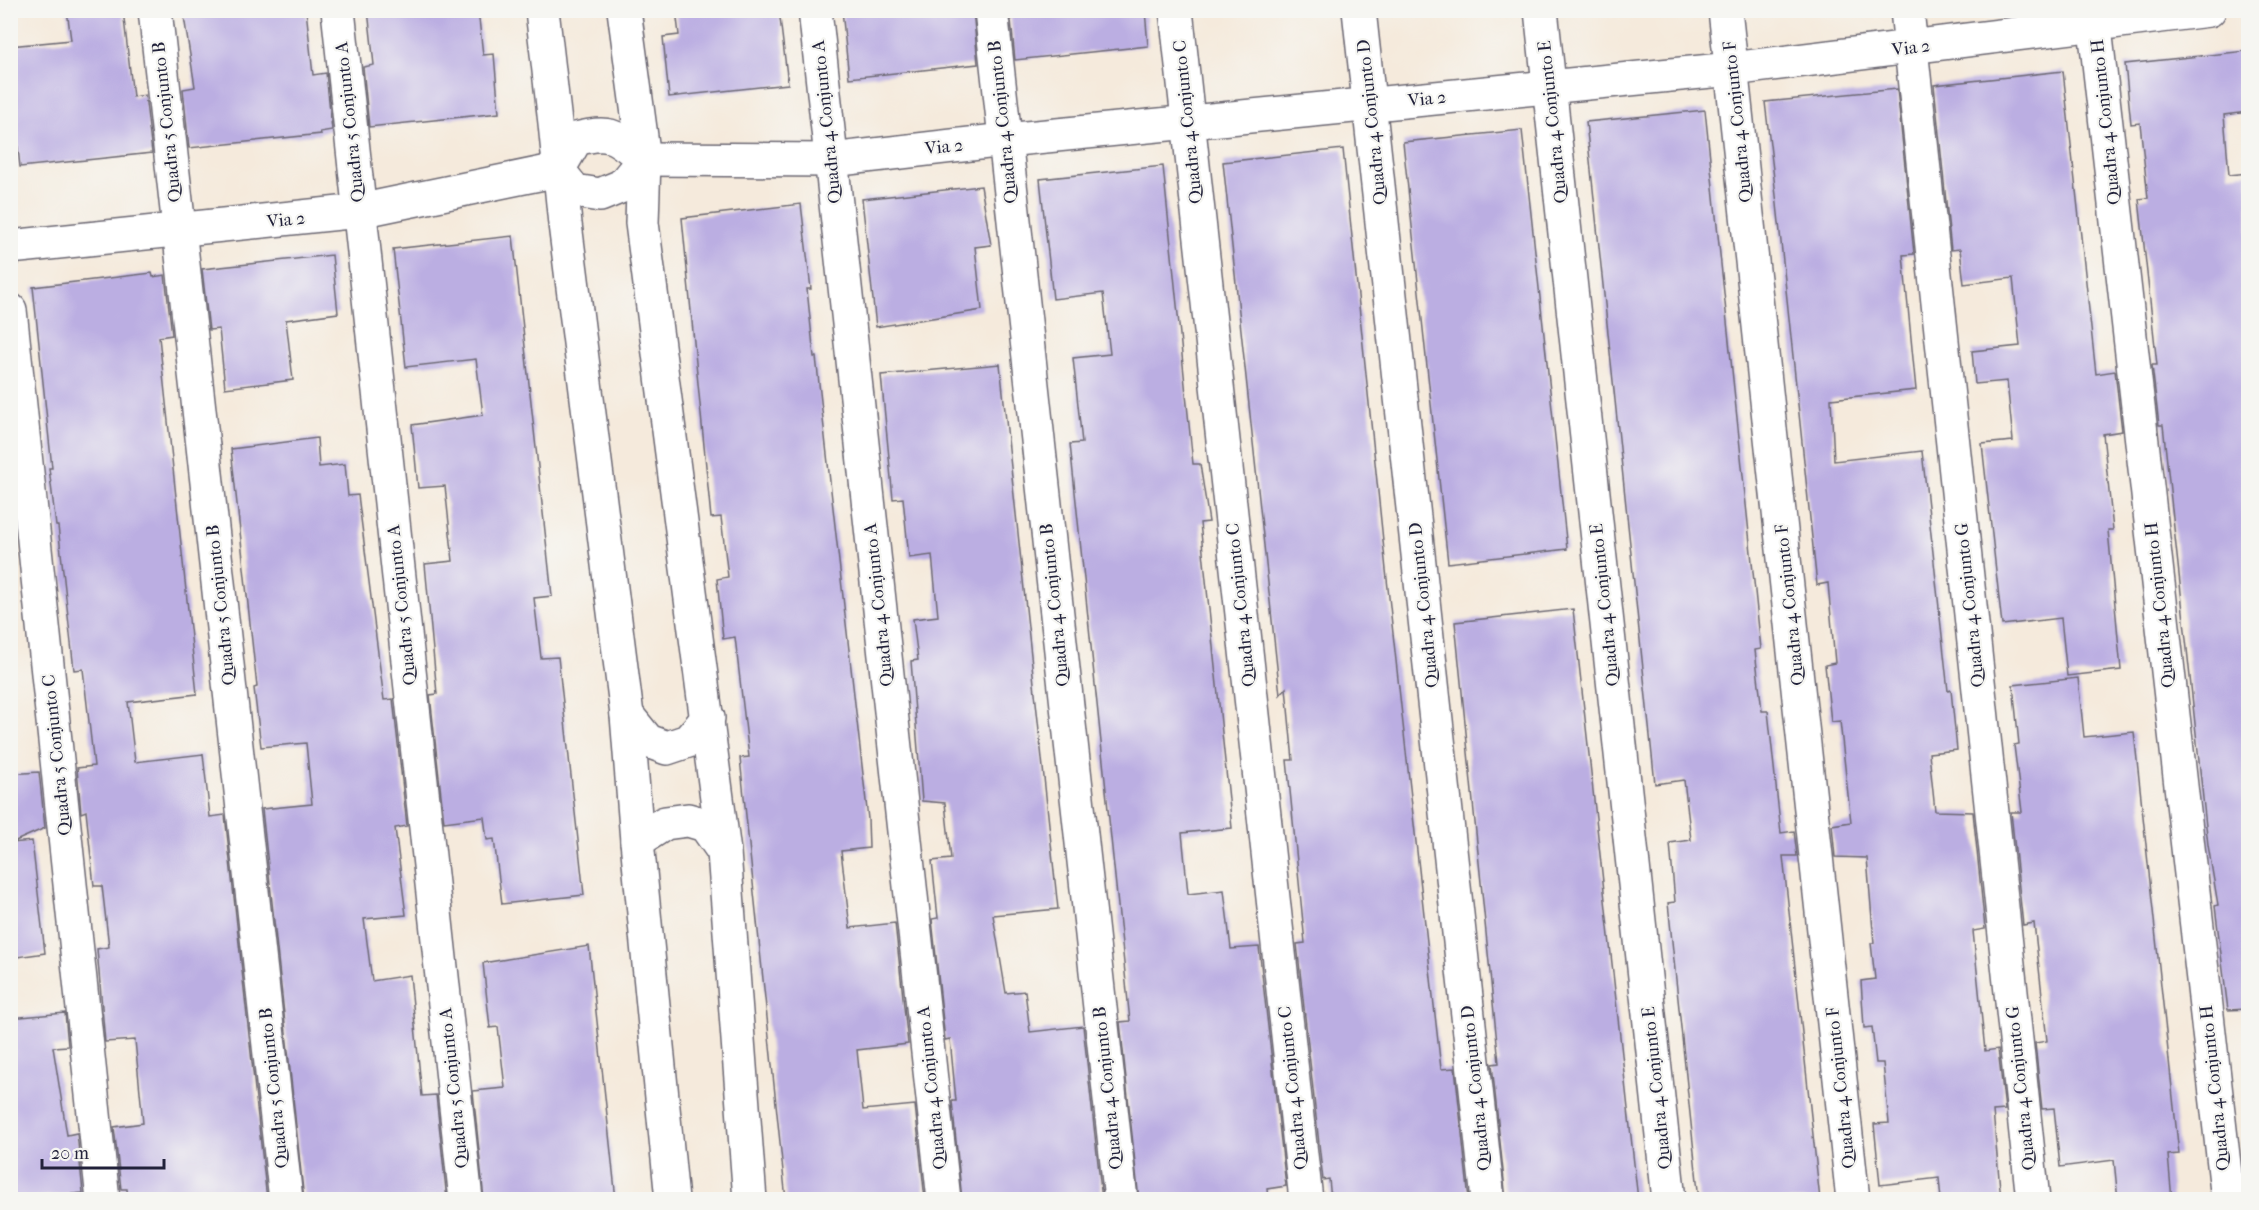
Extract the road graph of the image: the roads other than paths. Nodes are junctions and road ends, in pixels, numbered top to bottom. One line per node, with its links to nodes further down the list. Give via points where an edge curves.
1 (155, 10): 24 (street, Quadra 5 Conjunto B)
2 (338, 10): 23 (street, Quadra 5 Conjunto A)
3 (542, 10): 22 (street)
4 (624, 10): 20 (street)
5 (815, 10): 21 (street, Quadra 4 Conjunto A)
6 (991, 10): 19 (street, Quadra 4 Conjunto B)
7 (1176, 10): 18 (street, Quadra 4 Conjunto C)
8 (1359, 10): 17 (street, Quadra 4 Conjunto D)
9 (1541, 10): 16 (street, Quadra 4 Conjunto E)
10 (1725, 10): 15 (street, Quadra 4 Conjunto F)
11 (1907, 10): 14 (street, Quadra 4 Conjunto G)
12 (2209, 10): 13 (street, Via 2)
13 (2094, 18): 14 (street, Via 2); 43 (street, Quadra 4 Conjunto H)
14 (1911, 48): 15 (street, Via 2); 42 (street, Quadra 4 Conjunto G)
15 (1732, 69): 16 (street, Via 2); 41 (street, Quadra 4 Conjunto F)
16 (1550, 87): 17 (street, Via 2); 40 (street, Quadra 4 Conjunto E)
17 (1370, 105): 18 (street, Via 2); 39 (street, Quadra 4 Conjunto D)
18 (1189, 122): 19 (street, Via 2); 38 (street, Quadra 4 Conjunto C)
19 (1005, 140): 21 (street, Via 2); 37 (street, Quadra 4 Conjunto B)
20 (644, 159): 21 (street, Via 2); 22 (street, via 622,186 600,195 575,191); 22 (street, via 619,140 599,133 576,139); 28 (street, via 642,223)
21 (831, 160): 36 (street, Quadra 4 Conjunto A)
22 (558, 170): 23 (street, Via 2); 27 (street)
23 (359, 212): 24 (street, Via 2); 33 (street, Quadra 5 Conjunto A)
24 (180, 231): 25 (street, Via 2); 32 (street, Quadra 5 Conjunto B)
25 (10, 247)
26 (10, 310): 31 (street, Quadra 5 Conjunto C)
27 (627, 715): 28 (street, via 648,741 667,748 688,741); 29 (street)
28 (708, 718): 30 (street)
29 (637, 841): 30 (street, via 665,823 688,820 705,825); 34 (street)
30 (724, 852): 35 (street)
31 (103, 1200)
32 (286, 1200)
33 (466, 1200)
34 (672, 1200)
35 (750, 1200)
36 (944, 1200)
37 (1120, 1200)
38 (1306, 1200)
39 (1488, 1200)
40 (1669, 1200)
41 (1853, 1200)
42 (2033, 1200)
43 (2228, 1200)

